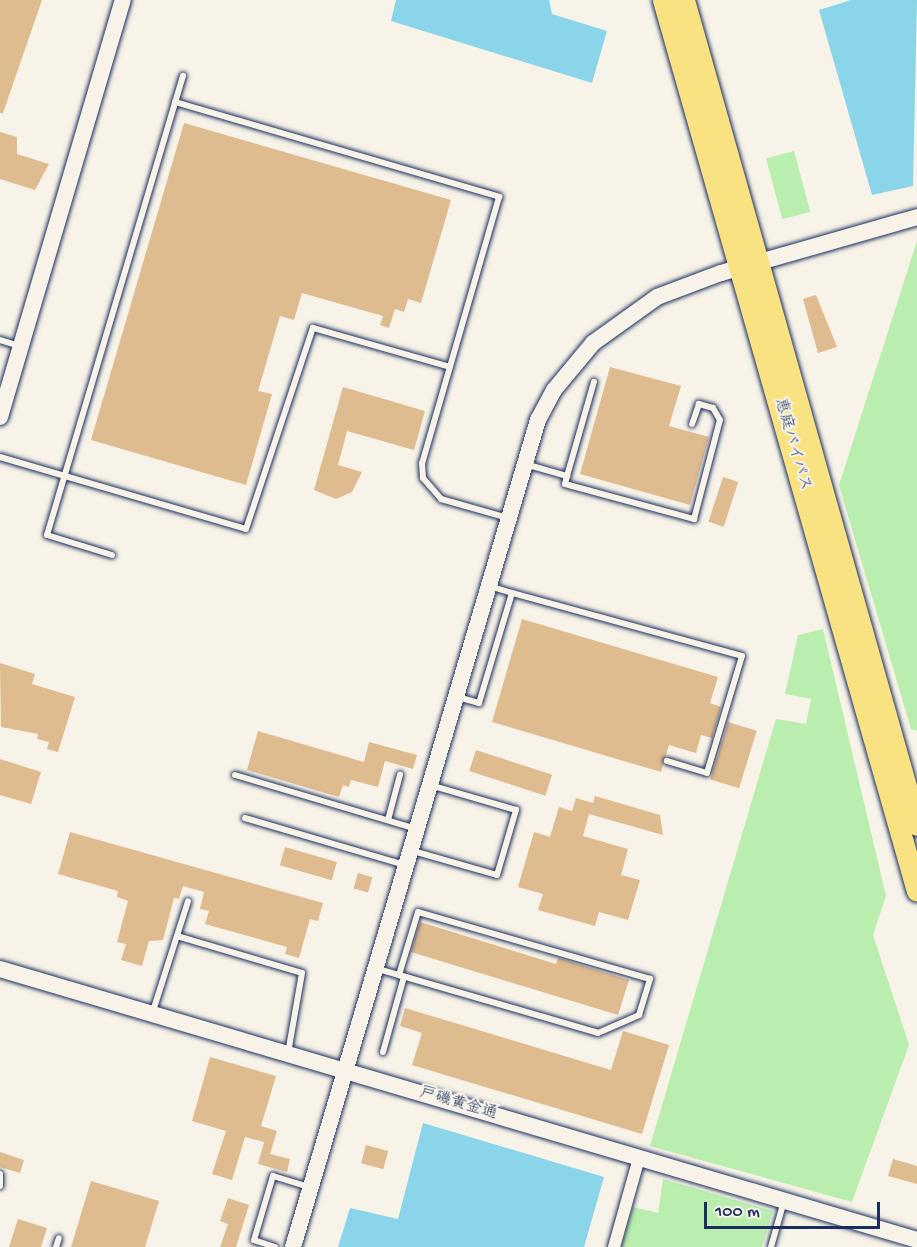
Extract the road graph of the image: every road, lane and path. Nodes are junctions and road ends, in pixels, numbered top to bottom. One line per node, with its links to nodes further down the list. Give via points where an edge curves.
1 (123, 0): 9 (street)
2 (663, 0): 7 (highway, 恵庭バイパス)
3 (684, 0): 7 (highway, 恵庭バイパス)
4 (183, 76): 5 (lane)
5 (176, 102): 10 (lane, via 499,197); 16 (lane)
6 (917, 218): 7 (street)
7 (750, 265): 15 (street, via 657,297 593,344 554,390 538,420); 29 (highway, 恵庭バイパス); 32 (highway, 恵庭バイパス)
8 (0, 340): 9 (lane)
9 (21, 346): 12 (street)
10 (450, 367): 16 (lane, via 313,328 246,529); 18 (lane, via 422,463 423,478 441,499)
11 (594, 382): 17 (lane)
12 (0, 417)
13 (692, 424): 17 (lane, via 699,404 713,408 720,420 694,519 565,484)
14 (0, 457): 16 (lane)
15 (525, 464): 17 (lane); 18 (street)
16 (64, 476): 19 (lane, via 47,535)
17 (567, 476)
18 (509, 518): 20 (street)
19 (112, 555)
20 (489, 586): 21 (lane); 22 (street)
21 (512, 593): 22 (lane, via 478,703); 23 (lane, via 742,656 707,773)
22 (456, 697): 26 (street)
23 (666, 761)
24 (235, 775): 28 (lane)
25 (400, 775): 28 (lane)
26 (430, 785): 30 (street); 31 (lane, via 516,810 497,875)
27 (245, 818): 31 (lane)
28 (388, 820): 30 (lane)
29 (917, 825)
30 (417, 829): 31 (street)
31 (408, 858): 36 (street)
32 (917, 891)
33 (188, 901): 34 (lane)
34 (177, 936): 38 (lane); 40 (lane, via 302,973)
35 (0, 969): 38 (street, 戸磯黄金通)
36 (375, 969): 37 (lane); 41 (street)
37 (401, 976): 37 (lane, via 418,912 650,979 639,1015 598,1033); 39 (lane)
38 (151, 1015): 40 (street, 戸磯黄金通)
39 (384, 1052)
40 (288, 1055): 41 (street, 戸磯黄金通)
41 (345, 1072): 42 (street, 戸磯黄金通); 45 (street)
42 (639, 1158): 46 (street, 戸磯黄金通); 52 (street)
43 (0, 1174): 44 (lane)
44 (0, 1186)
45 (310, 1187): 50 (lane, via 273,1176 254,1240); 51 (street)
46 (785, 1201): 48 (street, 戸磯黄金通); 53 (lane)
47 (59, 1238): 49 (lane)
48 (917, 1240)
49 (56, 1247)
50 (275, 1247)
51 (293, 1247)
52 (614, 1247)
53 (771, 1247)

